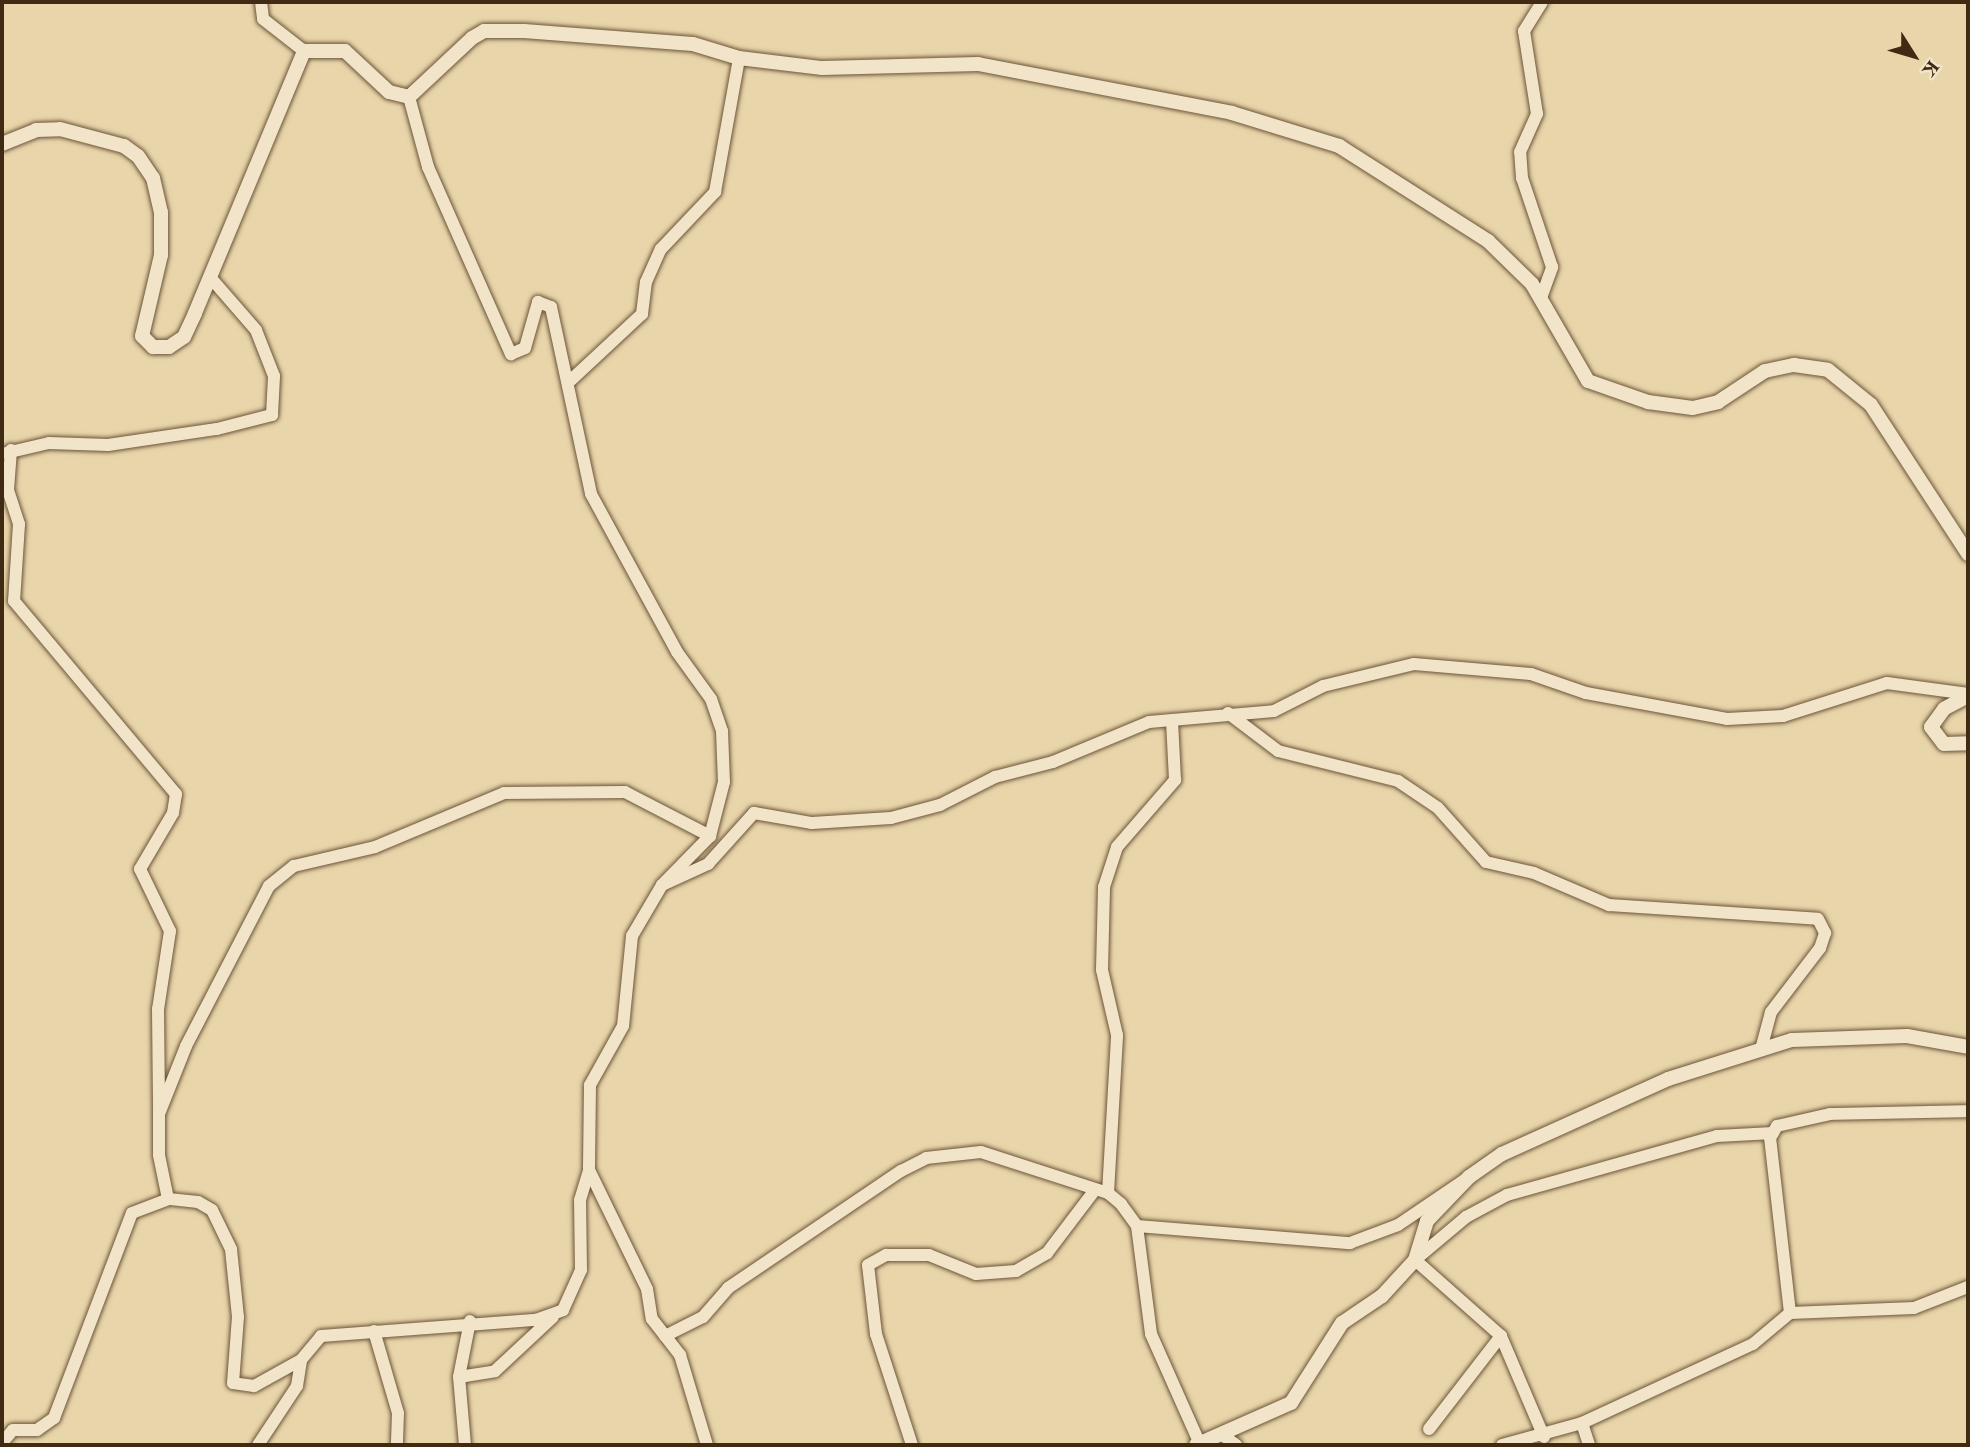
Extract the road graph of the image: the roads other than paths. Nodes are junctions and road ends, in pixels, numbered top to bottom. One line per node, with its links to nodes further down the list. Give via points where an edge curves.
1 (261, 2): 3 (street, via 263,19)
2 (1542, 2): 8 (street, via 1524,31 1537,114 1520,152 1522,178 1552,267)
3 (304, 51): 5 (street, via 345,51 389,92); 7 (street)
4 (739, 58): 5 (street, via 693,44 484,31); 8 (street, via 834,69 1000,67 1312,134 1465,224 1507,256); 9 (street, via 715,192 661,249 646,282 642,314)
5 (409, 97): 9 (street, via 428,167 506,348 519,354 525,348 533,312 545,301)
6 (2, 144): 7 (street, via 36,130 60,129 124,146 138,156 153,178 161,212 161,255 142,337 153,347 169,347 184,337)
7 (210, 277): 10 (street, via 256,330 274,376 272,415 108,445)
8 (1541, 298): 11 (street, via 1588,381 1648,402 1693,408 1718,402 1765,371 1794,365 1828,370 1871,405)
9 (571, 380): 16 (street, via 591,494 719,715 724,782)
10 (6, 453): 21 (street, via 8,490 19,524 15,601 160,766 176,794 173,813 139,869 170,931 158,1009)
11 (1968, 554)
12 (1968, 695): 13 (street, via 1886,683 1783,716 1727,719 1586,693 1531,674 1435,662 1322,686 1274,711); 15 (street, via 1944,709 1931,727 1944,744)
13 (1228, 713): 14 (street); 19 (street, via 1278,751 1398,781 1438,808 1486,862 1534,873 1609,905 1818,919 1825,933 1819,948 1770,1012)
14 (1172, 720): 17 (street, via 1149,722 1053,762 995,777 940,805 891,818 813,824 754,813 708,864); 26 (street, via 1175,780 1117,848 1104,887 1102,970 1116,1035)
15 (1968, 743)
16 (710, 836): 17 (street); 21 (street, via 625,792 504,793 375,847 294,866 269,887 242,929)
17 (662, 885): 23 (street, via 632,936 623,1026 590,1085)
18 (1968, 1047): 19 (street, via 1906,1036 1826,1034)
19 (1761, 1049): 24 (street, via 1668,1079 1502,1154)
20 (1968, 1111): 22 (street, via 1830,1114 1784,1123)
21 (159, 1114): 27 (street)
22 (1773, 1133): 29 (street, via 1717,1136 1507,1195 1466,1217); 31 (street)
23 (589, 1170): 32 (street, via 581,1187 578,1286); 35 (street)
24 (1469, 1177): 28 (street, via 1398,1225 1350,1243); 29 (street, via 1427,1221)
25 (1094, 1191): 26 (street); 35 (street, via 981,1152 926,1158 727,1288 703,1317); 48 (street, via 1047,1253 1016,1271 976,1274 929,1255 886,1255 868,1265 876,1334)
26 (1108, 1193): 28 (street)
27 (168, 1199): 37 (street, via 198,1202 212,1210 231,1249 238,1317 233,1383 254,1386); 43 (street, via 132,1213 54,1418 37,1430 13,1430)
28 (1137, 1226): 49 (street, via 1151,1334)
29 (1415, 1260): 36 (street); 42 (street, via 1382,1296 1342,1323 1291,1403)
30 (1968, 1287): 31 (street, via 1914,1308)
31 (1790, 1313): 39 (street, via 1753,1344)
32 (553, 1316): 33 (street); 38 (street, via 495,1371)
33 (470, 1321): 34 (street); 38 (street)
34 (374, 1331): 37 (street, via 321,1336); 45 (street, via 398,1413)
35 (665, 1336): 47 (street, via 680,1355)
36 (1501, 1336): 40 (street); 41 (street)
37 (300, 1360): 44 (street, via 297,1386)
38 (459, 1377): 46 (street)
39 (1583, 1423): 41 (street); 52 (street)
40 (1429, 1429)
41 (1544, 1437): 51 (street)
42 (1222, 1440): 49 (street); 50 (street)
43 (2, 1443)
44 (258, 1445)
45 (397, 1445)
46 (465, 1445)
47 (707, 1445)
48 (912, 1445)
49 (1198, 1445)
50 (1236, 1445)
51 (1502, 1445)
52 (1589, 1445)

